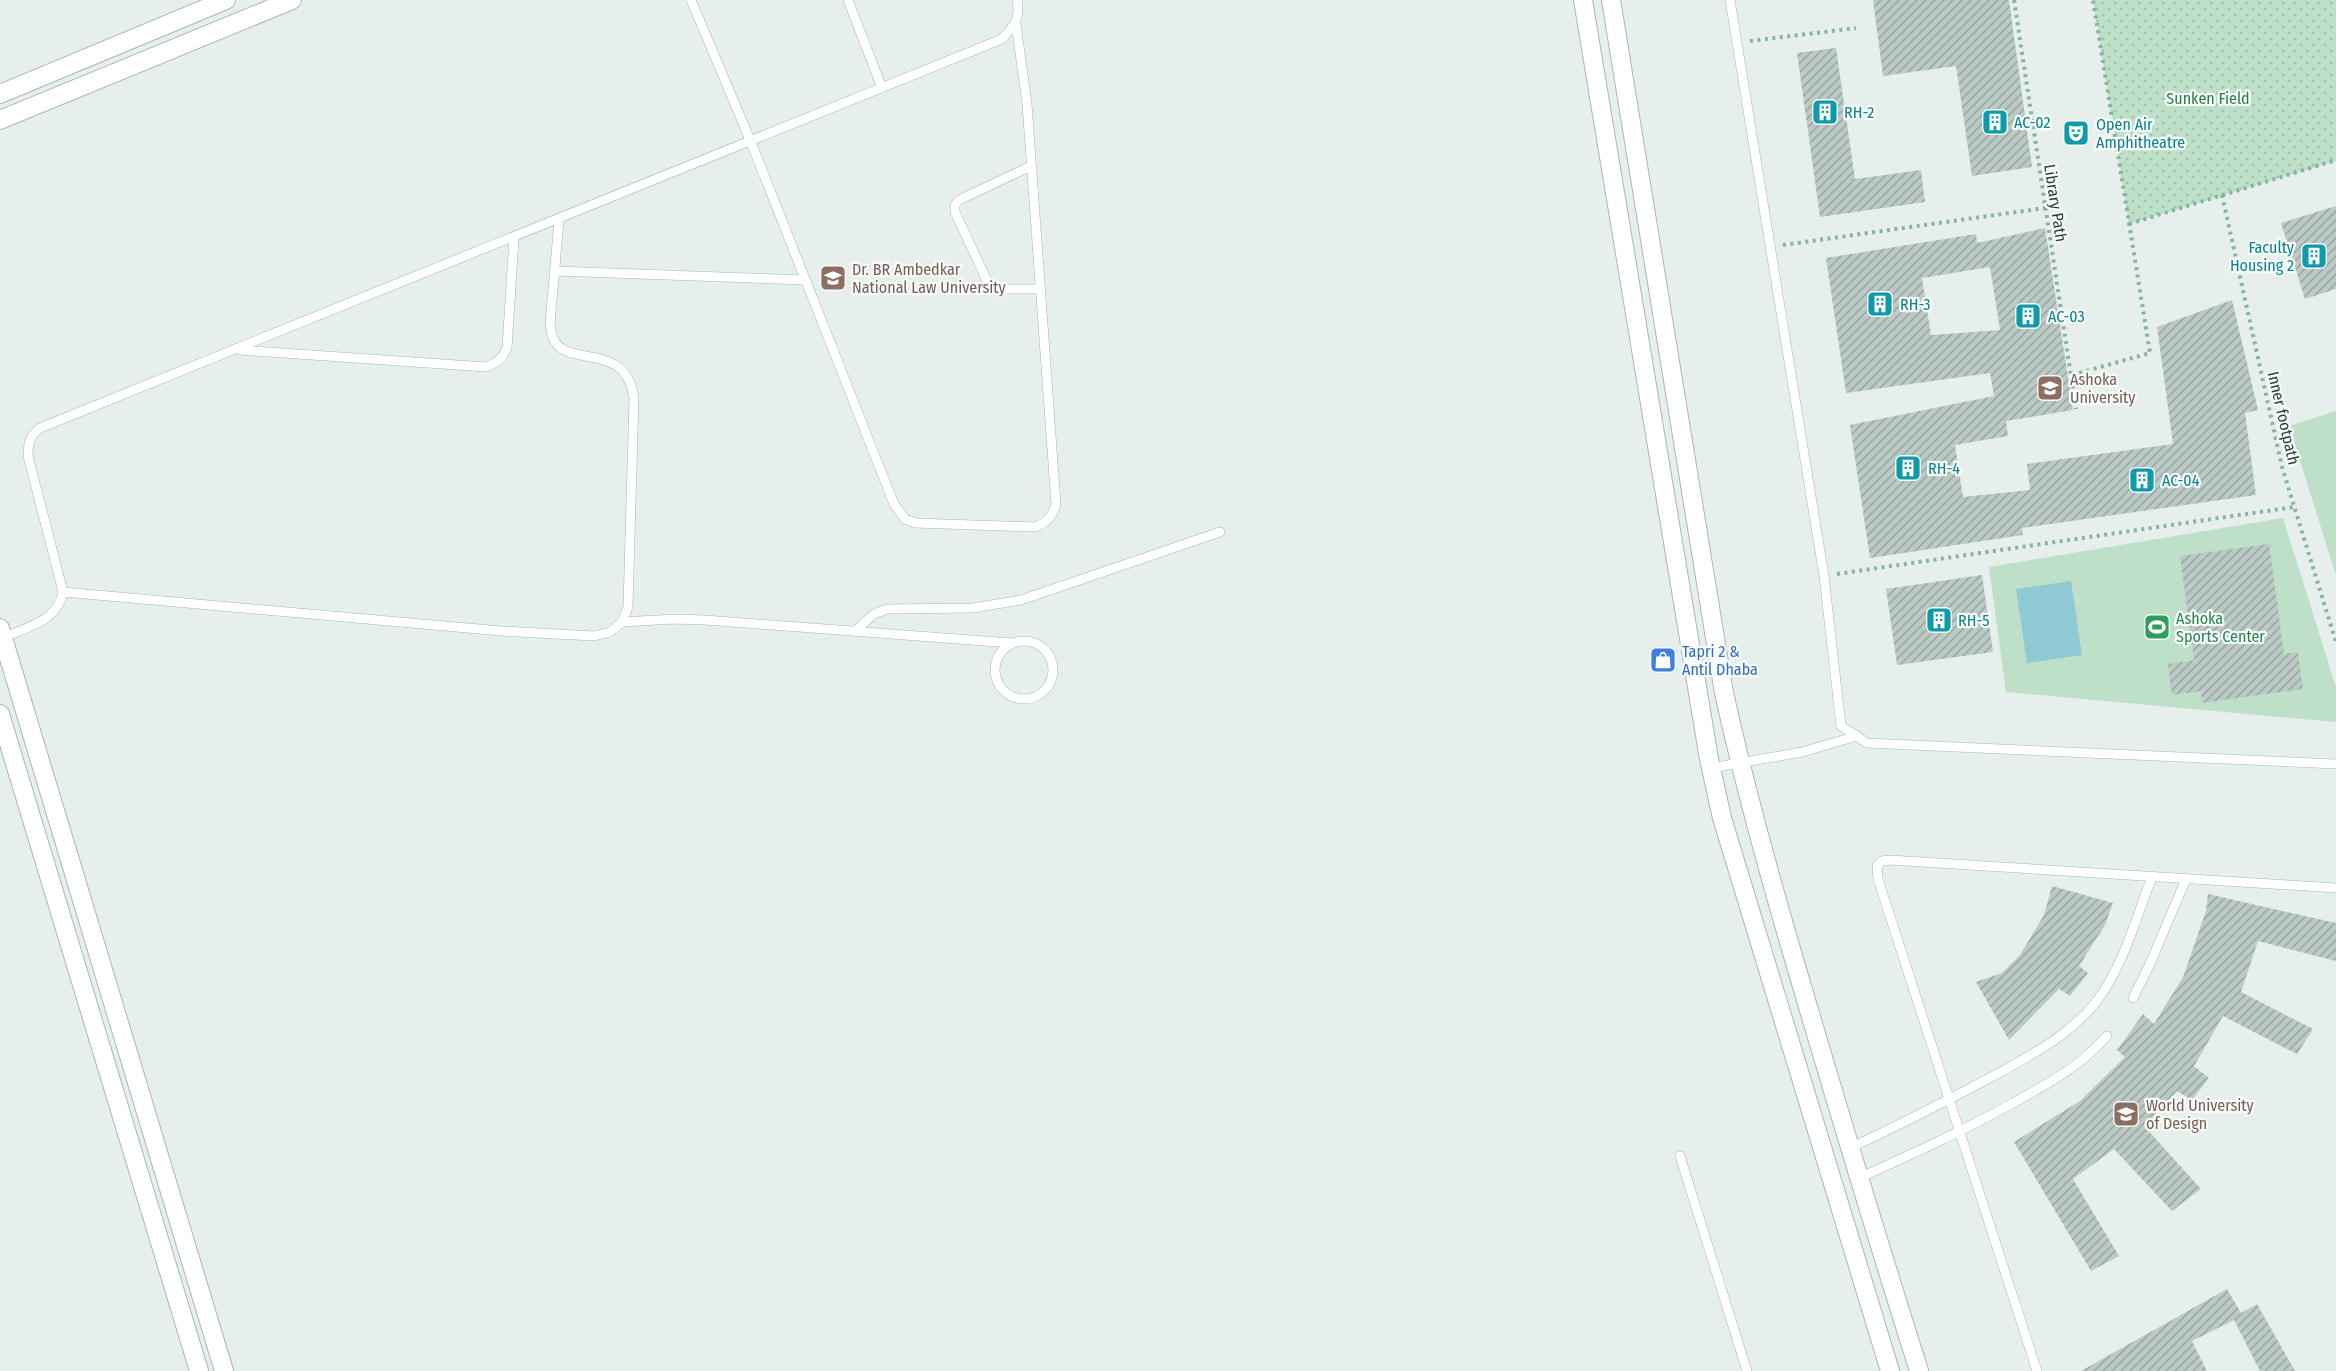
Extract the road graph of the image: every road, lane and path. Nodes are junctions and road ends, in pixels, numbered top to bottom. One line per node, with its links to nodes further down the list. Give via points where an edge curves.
1 (226, 0): 15 (street)
2 (292, 0): 16 (street)
3 (691, 0): 17 (lane)
4 (848, 0): 14 (lane)
5 (1017, 0): 11 (lane)
6 (1583, 0): 46 (street)
7 (1611, 0): 44 (street)
8 (1730, 0): 13 (lane)
9 (2014, 0): 21 (path, Library Path)
10 (2094, 0): 23 (path)
11 (1016, 24): 14 (lane, via 1002,39); 19 (lane)
12 (1856, 28): 13 (path)
13 (1737, 43): 25 (lane)
14 (882, 88): 17 (lane)
15 (0, 94)
16 (0, 120)
17 (751, 142): 22 (lane); 27 (lane)
18 (2336, 160): 20 (path)
19 (1031, 166): 28 (lane); 28 (lane, via 965,197 955,206 955,212 990,287)
20 (2222, 195): 23 (path); 32 (path, Inner footpath)
21 (2045, 208): 25 (path); 30 (path, Library Path)
22 (559, 219): 24 (lane); 26 (lane)
23 (2129, 224): 30 (path, via 2150,353)
24 (514, 238): 29 (lane); 29 (lane, via 507,348 496,363 486,367)
25 (1770, 247): 34 (lane)
26 (555, 271): 27 (lane); 36 (lane, via 550,324 559,347 609,361 625,371 632,385 628,607)
27 (806, 280): 28 (lane, via 894,504 905,519 915,523 1035,527 1052,517 1056,504)
28 (1040, 289)
29 (238, 349): 35 (lane, via 33,434 28,456)
30 (2072, 375): 31 (path, Library Path)
31 (2076, 409)
32 (2294, 507): 34 (path); 39 (path, Inner footpath)
33 (1220, 532): 37 (lane, via 1021,600 973,609 888,609 874,614)
34 (1824, 576): 43 (lane, via 1841,726)
35 (63, 592): 36 (lane, via 594,636 610,632); 38 (lane, via 55,612)
36 (622, 622): 37 (lane, via 705,620)
37 (855, 631): 40 (lane)
38 (1, 633): 41 (street)
39 (2336, 642)
40 (1011, 643): 40 (lane, via 994,666 998,686 1014,698 1034,698 1049,685 1051,658 1046,650 1030,641)
41 (8, 686): 58 (street)
42 (0, 714): 57 (street)
43 (1857, 736): 44 (lane); 45 (lane, via 1867,743)
44 (1740, 764): 46 (lane); 54 (street)
45 (2336, 764)
46 (1711, 768): 60 (street, via 1742,888)
47 (2152, 877): 48 (lane); 52 (lane, via 2112,976 2096,1002 2071,1028 2044,1047); 52 (lane, via 1890,860 1877,866)
48 (2186, 879): 49 (lane); 50 (lane)
49 (2336, 888)
50 (2133, 998)
51 (2107, 1036): 53 (lane, via 2065,1074)
52 (1949, 1100): 53 (lane); 54 (lane)
53 (1960, 1133): 56 (lane); 62 (lane)
54 (1850, 1148): 56 (street)
55 (1680, 1156): 59 (lane)
56 (1858, 1178): 61 (street)
57 (198, 1370)
58 (224, 1371)
59 (1747, 1371)
60 (1890, 1371)
61 (1919, 1371)
62 (2037, 1371)

